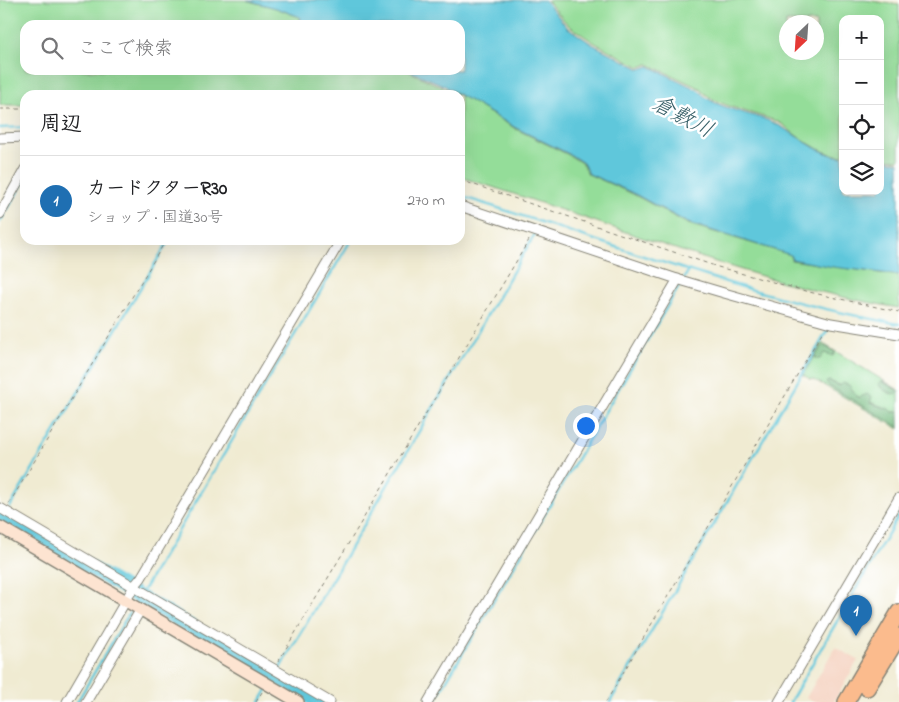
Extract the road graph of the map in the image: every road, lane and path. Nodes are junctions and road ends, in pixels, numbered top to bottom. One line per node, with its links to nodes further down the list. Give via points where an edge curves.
1 (0, 109): 2 (path)
2 (20, 109)
3 (20, 137): 4 (street)
4 (0, 138)
5 (20, 178): 8 (street)
6 (465, 182): 13 (path, via 718,267)
7 (465, 208): 9 (street)
8 (0, 214)
9 (533, 230): 12 (street); 23 (path)
10 (163, 245): 17 (path, via 9,503)
11 (338, 245): 19 (street)
12 (681, 280): 14 (street); 28 (street)
13 (899, 312)
14 (825, 322): 15 (street); 29 (path, via 814,348)
15 (899, 334)
16 (899, 498): 30 (street)
17 (1, 509): 19 (street)
18 (0, 527): 19 (street)
19 (134, 592): 20 (street); 23 (street); 24 (street)
20 (141, 609): 23 (street); 25 (street)
21 (899, 612): 31 (highway)
22 (899, 636): 32 (highway)
23 (270, 673): 26 (street); 27 (street)
24 (67, 702)
25 (86, 702)
26 (298, 702)
27 (330, 702)
28 (428, 702)
29 (606, 702)
30 (779, 702)
31 (846, 702)
32 (858, 702)

